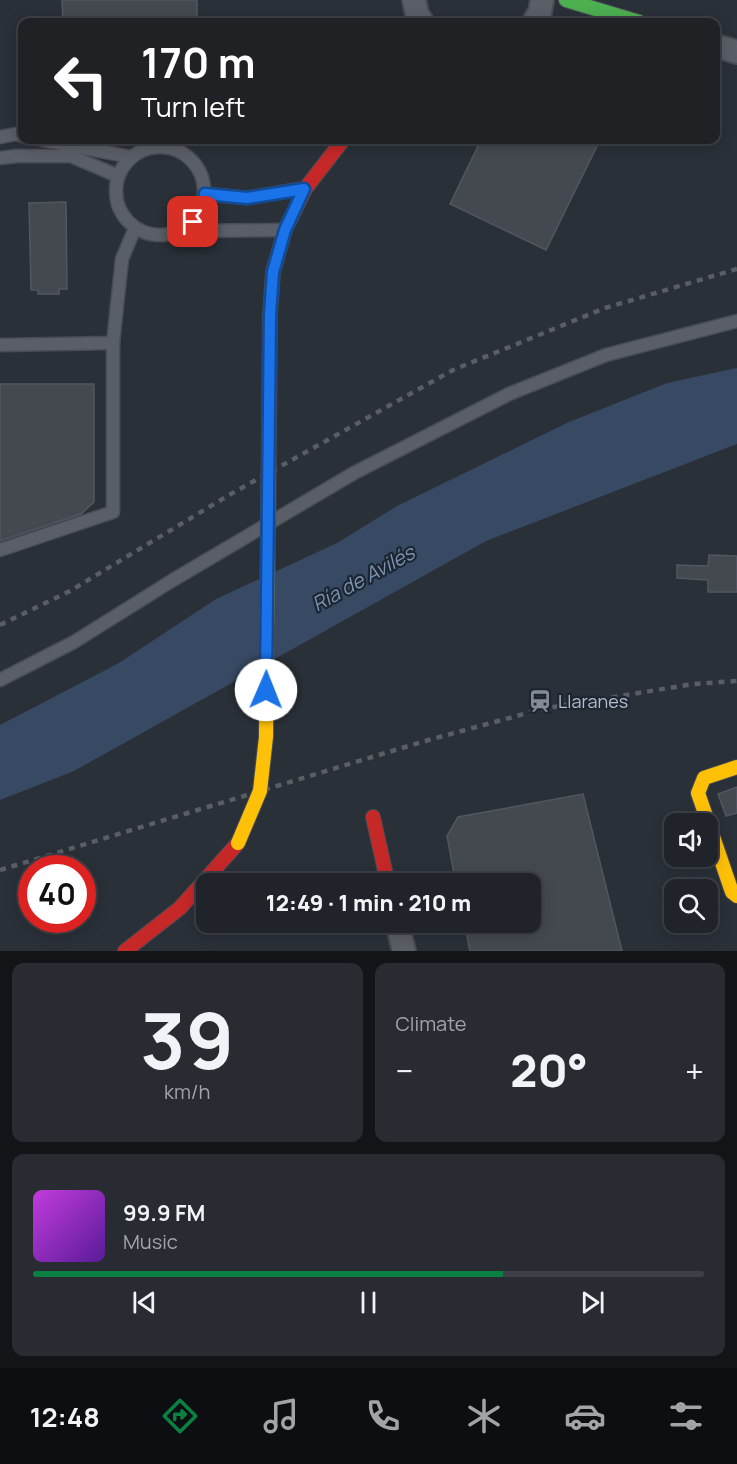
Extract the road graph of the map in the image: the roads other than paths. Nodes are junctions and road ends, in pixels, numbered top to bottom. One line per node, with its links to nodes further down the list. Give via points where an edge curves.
1 (542, 0): 3 (street)
2 (566, 0): 4 (street)
3 (536, 18)
4 (626, 18)
5 (720, 47): 6 (street)
6 (737, 52)
7 (18, 135): 8 (lane)
8 (0, 137)
9 (63, 144): 11 (lane)
10 (340, 144): 14 (street)
11 (131, 157): 13 (lane); 15 (lane, via 159,146 187,155 204,179)
12 (0, 158): 13 (lane, via 71,156)
13 (118, 176): 16 (lane, via 117,203)
14 (304, 189): 15 (lane, via 247,198); 17 (street)
15 (205, 194): 18 (lane, via 193,222)
16 (135, 228): 18 (lane, via 157,235); 20 (lane, via 122,259)
17 (285, 230): 18 (lane); 29 (street, bridge, via 273,272 270,315 266,737 260,791 238,843 180,908)
18 (180, 231)
19 (737, 321): 23 (lane, via 606,355 509,394 354,473 74,642)
20 (113, 343): 21 (lane); 22 (lane, via 113,512)
21 (0, 345)
22 (0, 550)
23 (0, 680)
24 (737, 767): 27 (street, via 704,778 698,793 732,892)
25 (373, 817): 26 (street)
26 (386, 873)
27 (737, 896)
28 (400, 933): 30 (street)
29 (125, 951)
30 (404, 951)

